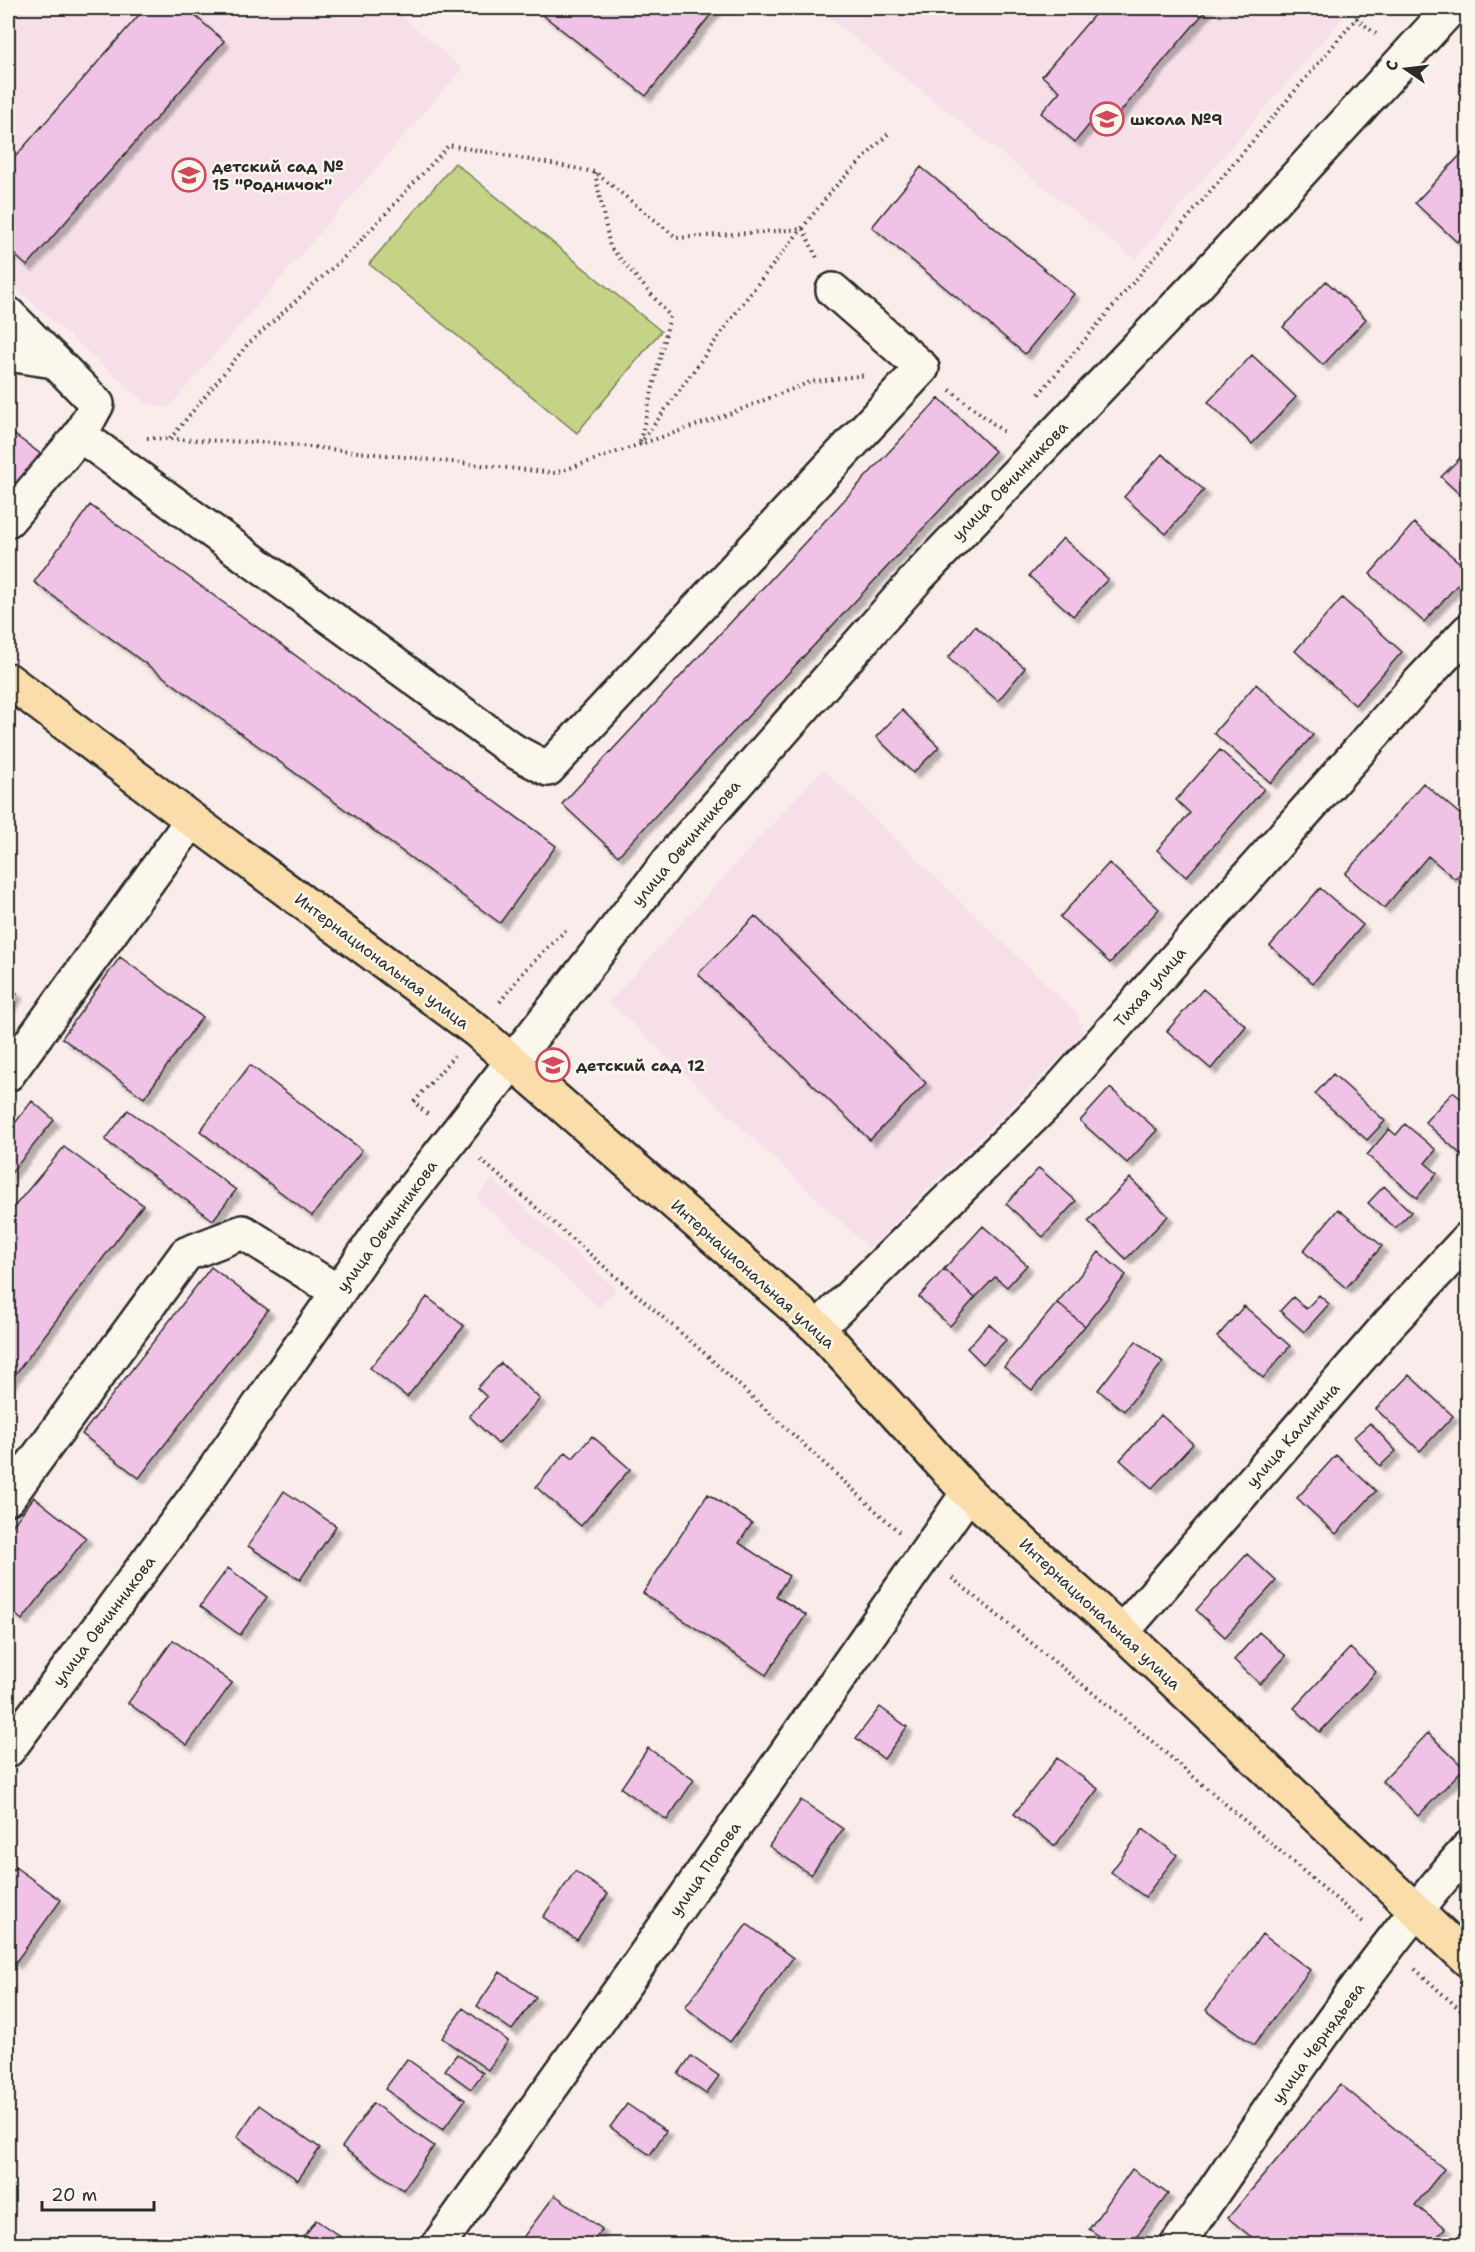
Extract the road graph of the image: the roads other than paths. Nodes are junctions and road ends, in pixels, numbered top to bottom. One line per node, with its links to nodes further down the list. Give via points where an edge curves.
1 (1451, 8): 11 (street, улица Овчинникова, via 1198,284 912,585 676,851)
2 (833, 290): 6 (street, via 922,368 549,769 505,744)
3 (8, 314): 5 (street)
4 (8, 354): 5 (street)
5 (54, 361): 6 (street, via 97,404)
6 (80, 435): 7 (street)
7 (8, 520)
8 (1467, 631): 15 (street, Тихая улица, via 1053,1096)
9 (8, 680): 10 (main road, Интернациональная улица)
10 (192, 820): 11 (main road, Интернациональная улица); 12 (street)
11 (512, 1061): 14 (street, улица Овчинникова); 15 (main road, Интернациональная улица)
12 (8, 1074)
13 (1467, 1239): 18 (street, улица Калинина)
14 (338, 1292): 17 (street, via 243,1232 186,1254); 19 (street, улица Овчинникова, via 196,1496)
15 (818, 1328): 16 (main road, Интернациональная улица)
16 (968, 1493): 18 (main road, Интернациональная улица); 23 (street, улица Попова)
17 (8, 1498)
18 (1122, 1632): 21 (main road, Интернациональная улица)
19 (8, 1750)
20 (1467, 1848): 21 (street, улица Чернядьева)
21 (1415, 1910): 22 (main road, Интернациональная улица); 24 (street, улица Чернядьева, via 1282,2092)
22 (1467, 1960)
23 (439, 2244)
24 (1178, 2244)

